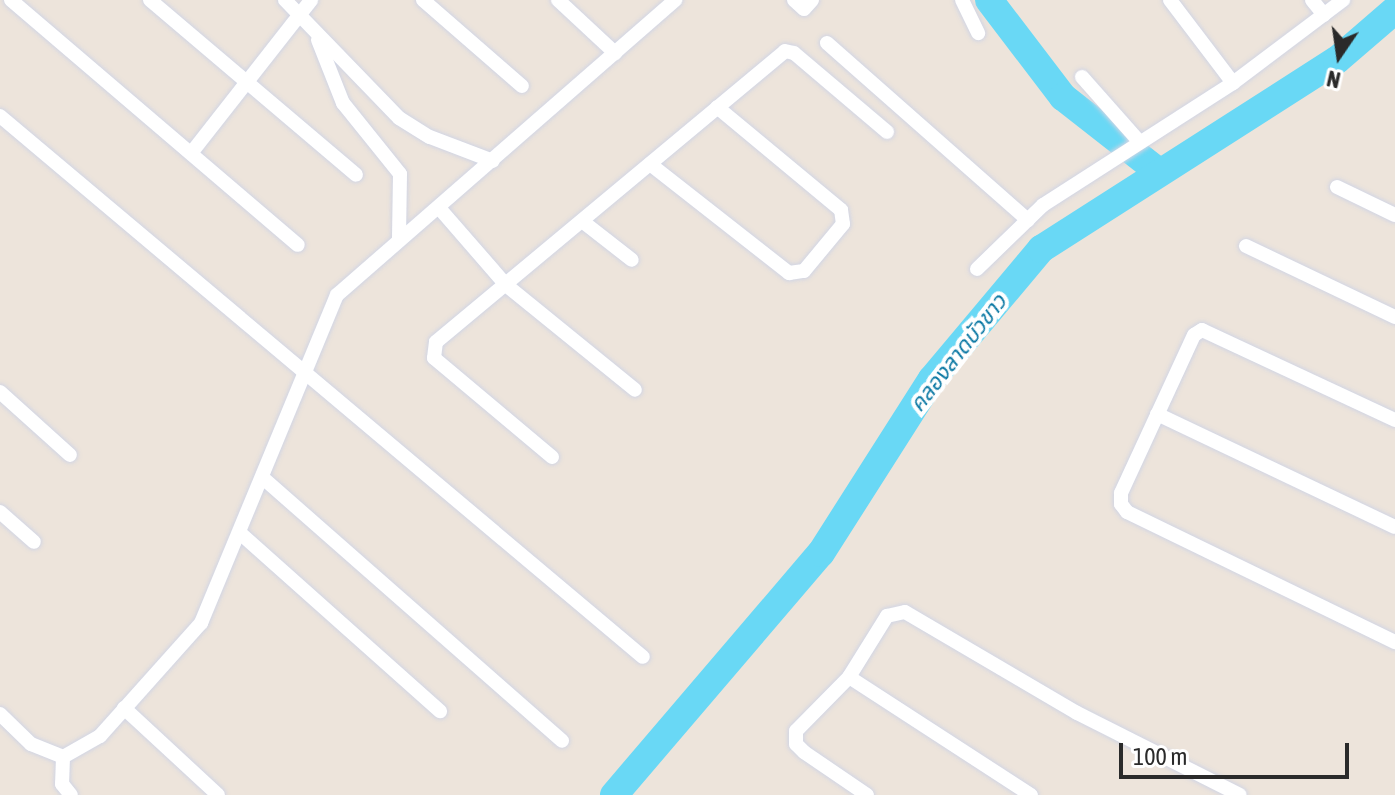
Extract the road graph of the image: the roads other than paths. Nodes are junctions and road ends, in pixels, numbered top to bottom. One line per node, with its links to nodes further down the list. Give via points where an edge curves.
1 (11, 0): 28 (street)
2 (150, 0): 21 (street)
3 (285, 0): 14 (street)
4 (311, 0): 14 (street)
5 (423, 0): 23 (street)
6 (558, 0): 19 (street)
7 (675, 0): 19 (street)
8 (794, 0): 9 (street, via 804,9)
9 (812, 0)
10 (962, 0): 16 (street)
11 (1170, 0): 22 (street)
12 (1312, 0): 15 (street)
13 (1343, 0): 15 (street)
14 (296, 14): 17 (street); 21 (street)
15 (1324, 15): 22 (street)
16 (978, 33)
17 (317, 36): 29 (street, via 399,118 430,137); 37 (street, via 343,103 400,174)
18 (827, 43): 35 (street)
19 (615, 53): 29 (street)
20 (1082, 77): 27 (street)
21 (249, 81): 28 (street); 31 (street)
22 (1233, 83): 27 (street)
23 (522, 86)
24 (717, 107): 26 (street, via 785,51 794,53); 30 (street); 30 (street, via 841,210 843,224 804,271 789,273)
25 (0, 116): 44 (street)
26 (887, 132)
27 (1142, 137): 35 (street)
28 (192, 152): 38 (street)
29 (493, 161): 33 (street)
30 (650, 164): 36 (street)
31 (356, 175)
32 (1337, 187): 34 (street)
33 (440, 209): 37 (street); 42 (street)
34 (1395, 215)
35 (1028, 220): 41 (street)
36 (582, 221): 40 (street); 42 (street)
37 (399, 239): 44 (street, via 337,295)
38 (298, 245)
39 (1246, 246): 43 (street)
40 (632, 260)
41 (977, 269)
42 (506, 285): 45 (street); 50 (street, via 436,342 434,358)
43 (1395, 317)
44 (307, 373): 51 (street); 57 (street)
45 (635, 390)
46 (0, 392): 49 (street)
47 (1157, 414): 48 (street, via 1194,335 1211,331); 53 (street); 56 (street, via 1121,493 1127,512)
48 (1395, 420)
49 (70, 455)
50 (552, 457)
51 (263, 478): 54 (street); 62 (street)
52 (0, 512): 55 (street)
53 (1395, 527)
54 (240, 533): 59 (street, via 201,623); 60 (street)
55 (34, 542)
56 (1395, 642)
57 (643, 657)
58 (849, 677): 66 (street, via 800,725 796,744); 67 (street); 68 (street, via 887,616 905,612 1077,713)
59 (124, 708): 63 (street, via 100,736); 65 (street)
60 (440, 711)
61 (0, 714): 63 (street, via 31,744)
62 (562, 741)
63 (63, 757): 64 (street, via 62,784)
64 (71, 795)
65 (218, 795)
66 (867, 795)
67 (1031, 795)
68 (1240, 795)

